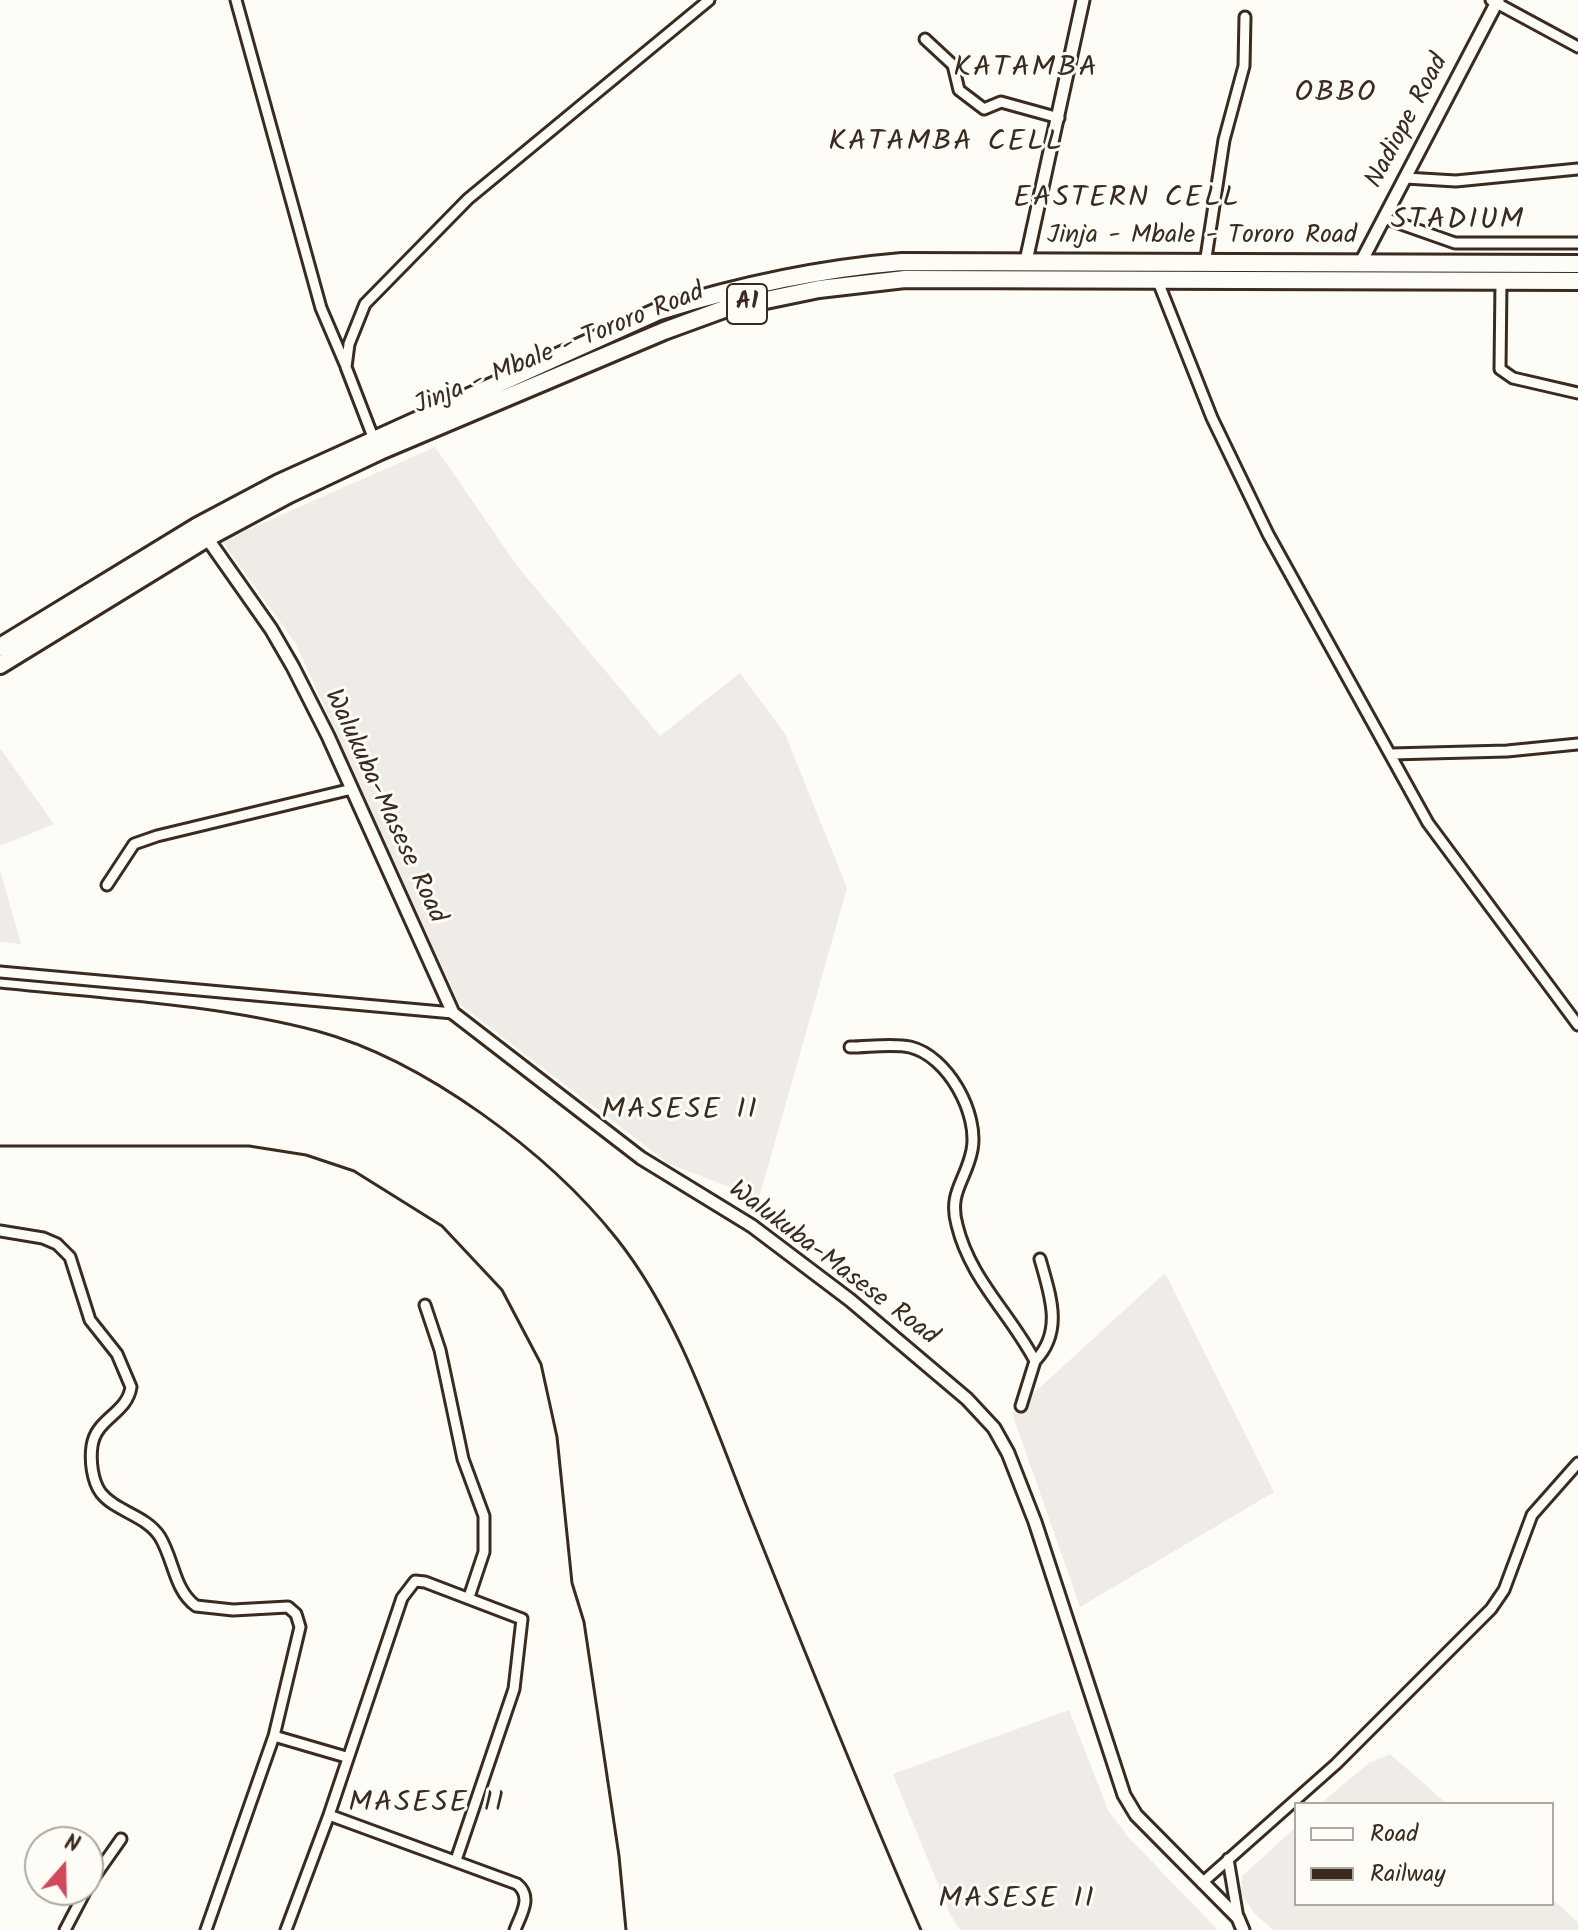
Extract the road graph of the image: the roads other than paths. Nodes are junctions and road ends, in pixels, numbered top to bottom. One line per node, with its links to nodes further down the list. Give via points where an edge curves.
1 (236, 0): 20 (street, via 321,308)
2 (709, 0): 20 (street, via 468,199 412,254 365,304)
3 (1083, 0): 8 (street)
4 (1495, 1): 7 (street); 10 (street, Nadiope Road)
5 (1245, 17): 14 (street, via 1244,66 1224,140)
6 (925, 39): 8 (street, via 953,65 959,90 984,109 1001,102)
7 (1578, 47)
8 (1059, 118): 13 (street)
9 (1578, 169): 10 (street, via 1456,181)
10 (1405, 178): 11 (street, Nadiope Road)
11 (1384, 218): 12 (street, via 1455,243); 15 (street, Nadiope Road)
12 (1578, 243)
13 (1026, 261): 14 (highway, Jinja - Mbale - Tororo Road / A1); 22 (highway, Jinja - Mbale - Tororo Road / A1, via 856,266 722,292 659,311)
14 (1205, 264): 15 (highway, Jinja - Mbale - Tororo Road / A1)
15 (1360, 264): 16 (highway, Jinja - Mbale - Tororo Road / A1)
16 (1578, 264)
17 (1157, 278): 19 (highway, Jinja - Mbale - Tororo Road / A1); 23 (highway, Jinja - Mbale - Tororo Road / A1, via 863,282 727,308 380,451); 27 (street, via 1212,418 1262,521)
18 (1578, 281): 19 (highway, Jinja - Mbale - Tororo Road / A1)
19 (1501, 282): 21 (street, via 1500,369 1513,378)
20 (346, 367): 22 (street)
21 (1578, 393)
22 (373, 437): 24 (highway, Jinja - Mbale - Tororo Road / A1, via 198,526)
23 (207, 538): 25 (highway, Jinja - Mbale - Tororo Road / A1); 28 (street, Walukuba-Masese Road, via 271,629)
24 (0, 647)
25 (0, 665)
26 (1578, 744): 27 (street)
27 (1391, 754): 32 (street, via 1442,844)
28 (352, 789): 29 (street, via 134,844); 31 (street, Walukuba-Masese Road)
29 (107, 885)
30 (0, 972): 31 (street)
31 (453, 1013): 48 (street, Walukuba-Masese Road, via 641,1158 752,1226 850,1300 982,1413 1008,1453 1035,1522 1124,1795 1150,1831)
32 (1578, 1025)
33 (850, 1047): 37 (street, via 919,1051 950,1078 964,1101 973,1133 972,1150 952,1201 957,1225 970,1268)
34 (0, 1231): 41 (street, via 43,1238 70,1257 90,1320 117,1354 131,1387 122,1407 92,1442 91,1460 101,1492 159,1536 181,1590 196,1606 288,1607 296,1614 299,1640)
35 (1040, 1259): 37 (street, via 1053,1323 1046,1350)
36 (425, 1305): 40 (street, via 463,1459 484,1516 484,1552)
37 (1035, 1361): 38 (street)
38 (1021, 1406)
39 (1578, 1463): 45 (street, via 1532,1515 1504,1590 1491,1609 1336,1764)
40 (469, 1597): 42 (street, via 425,1582 406,1588); 46 (street, via 522,1619 514,1689)
41 (274, 1736): 42 (street); 52 (street)
42 (346, 1757): 43 (street)
43 (329, 1815): 46 (street); 53 (street)
44 (121, 1839): 47 (street)
45 (1228, 1859): 48 (street); 50 (street)
46 (456, 1860): 54 (street, via 522,1888 525,1903)
47 (104, 1864)
48 (1202, 1883): 50 (street, Walukuba-Masese Road)
49 (78, 1906): 51 (street)
50 (1238, 1918): 55 (street, Walukuba-Masese Road)
51 (65, 1930)
52 (206, 1930)
53 (286, 1930)
54 (515, 1930)
55 (1243, 1930)

